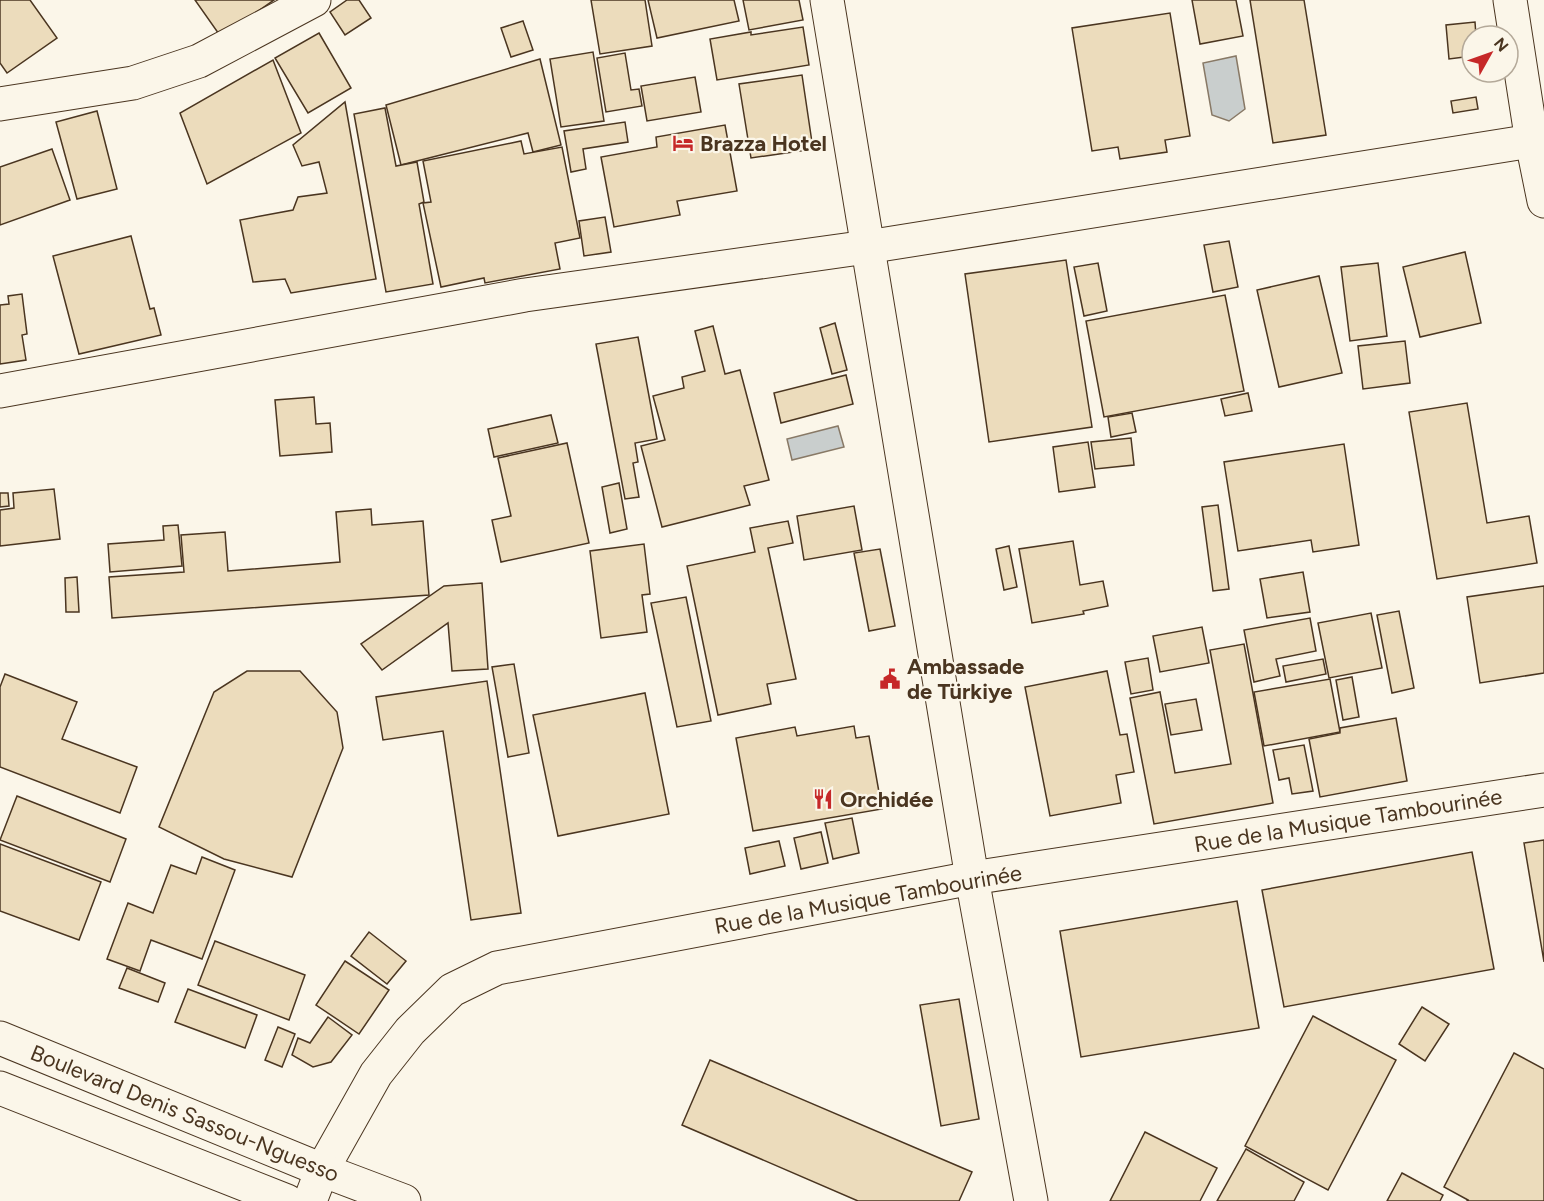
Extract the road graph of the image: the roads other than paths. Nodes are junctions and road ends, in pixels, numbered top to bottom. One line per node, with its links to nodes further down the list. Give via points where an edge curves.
1 (314, 0): 4 (street, via 199,61 133,83)
2 (827, 0): 7 (street)
3 (1510, 0): 5 (street)
4 (0, 104)
5 (1538, 141): 6 (street); 7 (street)
6 (1544, 201)
7 (867, 247): 8 (street, via 525,296); 10 (street)
8 (0, 391)
9 (1544, 790): 10 (street, Rue de la Musique Tambourinée)
10 (972, 878): 13 (street, Rue de la Musique Tambourinée, via 497,968 452,990 410,1031 376,1074); 17 (street)
11 (11, 1042): 12 (street); 13 (street, Boulevard Denis Sassou-Nguesso)
12 (7, 1090): 14 (street, Boulevard Denis Sassou-Nguesso)
13 (322, 1170): 15 (street, Rue de la Musique Tambourinée); 16 (street, Boulevard Denis Sassou-Nguesso)
14 (287, 1201)
15 (310, 1201)
16 (404, 1201)
17 (1031, 1201)

